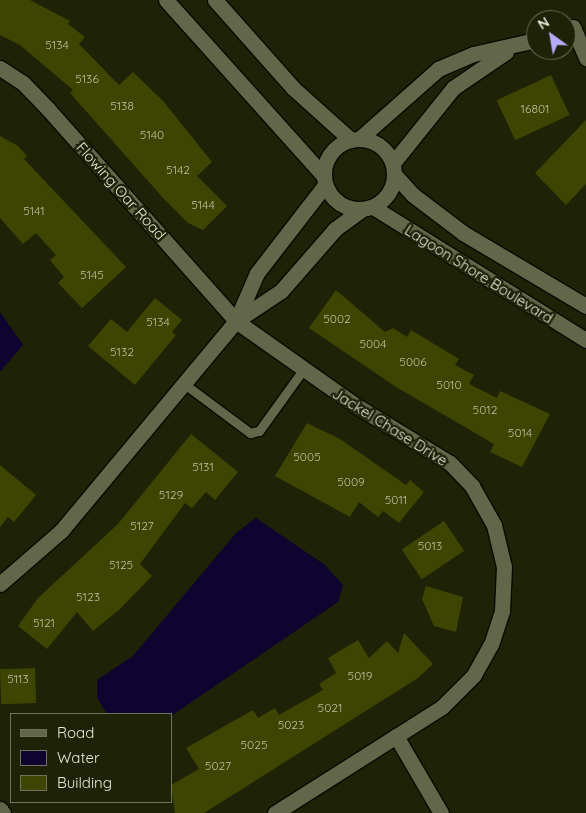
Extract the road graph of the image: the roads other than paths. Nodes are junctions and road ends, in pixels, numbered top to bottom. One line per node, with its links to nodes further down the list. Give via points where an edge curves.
1 (166, 0): 10 (street)
2 (215, 0): 8 (street, via 293,88)
3 (576, 29): 6 (street)
4 (526, 42): 8 (street, via 473,54 438,69)
5 (526, 44): 9 (street, via 484,64 453,88)
6 (586, 58)
7 (0, 68): 13 (street, Flowing Oar Road, via 23,83 48,109)
8 (355, 139): 9 (street, via 380,146); 10 (street, via 328,157)
9 (394, 168): 11 (street, via 389,194); 12 (street, Lagoon Shore Boulevard, via 413,195 462,233)
10 (324, 180): 11 (street, via 342,206); 13 (street, via 257,273)
11 (367, 208): 13 (street, via 335,229 281,291); 14 (street, Lagoon Shore Boulevard)
12 (586, 306)
13 (236, 321): 15 (street, Jackel Chase Drive); 16 (street)
14 (586, 340)
15 (303, 370): 16 (lane, via 259,431 250,433); 18 (street, Jackel Chase Drive, via 450,463 480,499 498,538 504,567 502,611 484,659 453,698)
16 (184, 383): 17 (street, via 61,531)
17 (0, 584)
18 (396, 736): 21 (street, Jackel Chase Drive); 22 (street)
19 (0, 809): 20 (street)
20 (3, 813)
21 (275, 813)
22 (441, 813)

